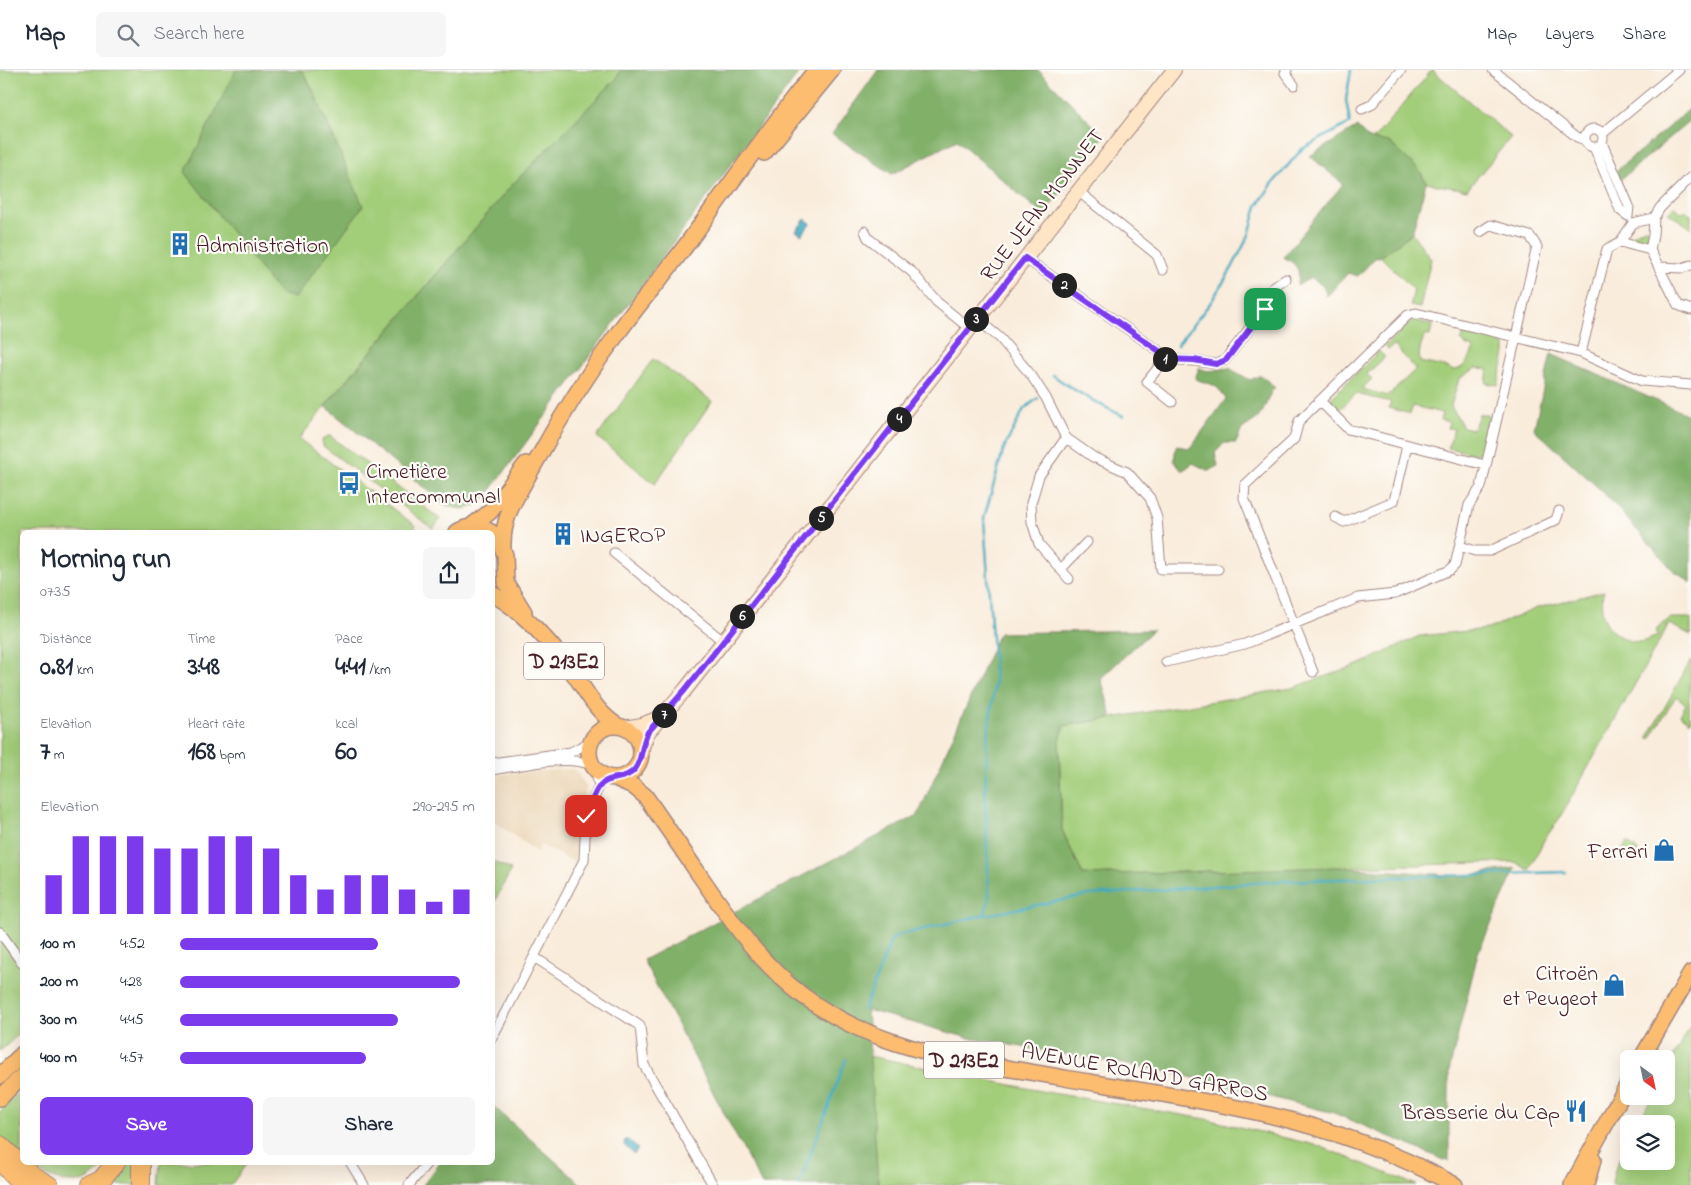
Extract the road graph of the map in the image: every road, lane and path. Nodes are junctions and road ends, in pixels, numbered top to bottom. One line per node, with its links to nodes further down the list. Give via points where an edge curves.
1 (816, 70): 18 (main road)
2 (832, 70): 18 (main road, via 727,200)
3 (1174, 70): 13 (street, RUE JEAN MONNET)
4 (1287, 70): 8 (street, via 1285,73)
5 (1401, 70): 9 (street, via 1371,105)
6 (1493, 70): 10 (street)
7 (1679, 70): 11 (street)
8 (1294, 85)
9 (1362, 110)
10 (1585, 140): 11 (street, via 1588,145); 11 (street, via 1586,134 1597,130)
11 (1599, 141): 15 (street, via 1620,210)
12 (1691, 177): 14 (street)
13 (1078, 191): 21 (street, RUE JEAN MONNET); 24 (street, via 1157,255)
14 (1654, 218): 15 (street); 20 (street)
15 (1631, 220): 19 (street)
16 (865, 231): 27 (street, via 868,238 912,272 937,302)
17 (1480, 232): 28 (street, via 1491,226 1530,236 1537,248)
18 (692, 238): 34 (main road, via 614,338)
19 (1620, 242): 20 (street); 29 (street, via 1608,249)
20 (1650, 250): 23 (street)
21 (1025, 258): 27 (street, RUE JEAN MONNET); 30 (street, via 1162,353)
22 (1691, 265): 23 (street)
23 (1659, 267): 26 (street, via 1678,305)
24 (1163, 270)
25 (1286, 279): 30 (street, via 1273,288 1265,309 1226,360 1216,364)
26 (1691, 310)
27 (973, 323): 35 (street, via 1000,338 1031,375); 55 (street, RUE JEAN MONNET)
28 (1516, 338): 29 (street); 32 (street, via 1416,313 1408,315); 37 (street)
29 (1581, 353): 31 (street, via 1642,381)
30 (1165, 359): 33 (street, via 1147,382)
31 (1691, 385)
32 (1320, 401): 36 (street, via 1348,429); 53 (street, via 1299,421 1294,439 1245,485 1244,498)
33 (1172, 402)
34 (556, 425): 40 (main road, via 490,512); 45 (main road, via 506,518)
35 (1066, 438): 48 (street, via 1039,476 1031,504 1032,522 1039,544); 49 (street, via 1093,457 1127,472 1150,498 1157,518 1161,570)
36 (1407, 446): 37 (street); 39 (street, via 1394,501 1344,522)
37 (1485, 465): 44 (street, via 1481,488 1468,505)
38 (1559, 511): 44 (street, via 1556,520 1490,551)
39 (1335, 517)
40 (464, 530): 41 (main road)
41 (485, 530)
42 (495, 536): 45 (main road)
43 (1087, 542): 48 (street)
44 (1460, 546): 53 (street, via 1455,565 1450,570 1395,594 1358,598)
45 (503, 547): 47 (main road)
46 (614, 553): 55 (street)
47 (504, 563): 50 (main road); 54 (main road, D 213E2, via 506,583)
48 (1060, 569): 51 (street)
49 (1218, 569)
50 (495, 578)
51 (1069, 579)
52 (495, 596): 54 (main road, D 213E2)
53 (1294, 623): 56 (street, via 1246,644); 57 (street)
54 (533, 626): 58 (main road, D 213E2, via 568,666)
55 (723, 641): 59 (street, RUE JEAN MONNET)
56 (1166, 662)
57 (1313, 672)
58 (590, 700): 60 (main road, D 213E2, via 603,715); 61 (main road, D 213E2, via 594,719)
59 (662, 716): 60 (street, RUE JEAN MONNET, via 642,725); 62 (street, RUE JEAN MONNET, via 648,732)
60 (621, 727): 61 (main road, via 603,728); 62 (main road, via 636,736)
61 (591, 740): 63 (street, via 571,752); 65 (main road, via 588,750)
62 (640, 756): 65 (main road, via 630,774); 66 (main road, AVENUE ROLAND GARROS / D 213E2, via 640,780)
63 (495, 763)
64 (495, 770): 65 (street, via 577,760)
65 (603, 776): 66 (main road, AVENUE ROLAND GARROS / D 213E2, via 633,786); 68 (street, via 586,816 584,860)
66 (645, 796): 81 (main road, AVENUE ROLAND GARROS / D 213E2, via 716,898 763,958 801,994 847,1024 930,1054 1258,1112 1317,1128)
67 (0, 932): 69 (street)
68 (534, 957): 71 (street); 95 (street, via 640,1026 644,1065)
69 (20, 960)
70 (1691, 973): 72 (main road)
71 (495, 1032)
72 (1647, 1050)
73 (20, 1056): 74 (main road)
74 (0, 1076)
75 (20, 1078): 77 (main road)
76 (1620, 1096): 98 (main road)
77 (0, 1098)
78 (1620, 1098): 79 (main road)
79 (1612, 1113): 99 (main road); 100 (main road)
80 (0, 1145): 83 (highway)
81 (1384, 1153): 96 (main road, AVENUE ROLAND GARROS / D 213E2); 97 (main road, AVENUE ROLAND GARROS / D 213E2)
82 (0, 1161): 90 (highway)
83 (20, 1164)
84 (21, 1165): 91 (highway)
85 (114, 1165): 92 (highway, via 101,1180)
86 (143, 1165): 89 (highway)
87 (352, 1165): 93 (street)
88 (426, 1165): 94 (street)
89 (141, 1183)
90 (22, 1185)
91 (49, 1185)
92 (90, 1185)
93 (364, 1185)
94 (409, 1185)
95 (713, 1185)
96 (1441, 1185)
97 (1455, 1185)
98 (1563, 1185)
99 (1572, 1185)
100 (1586, 1185)

